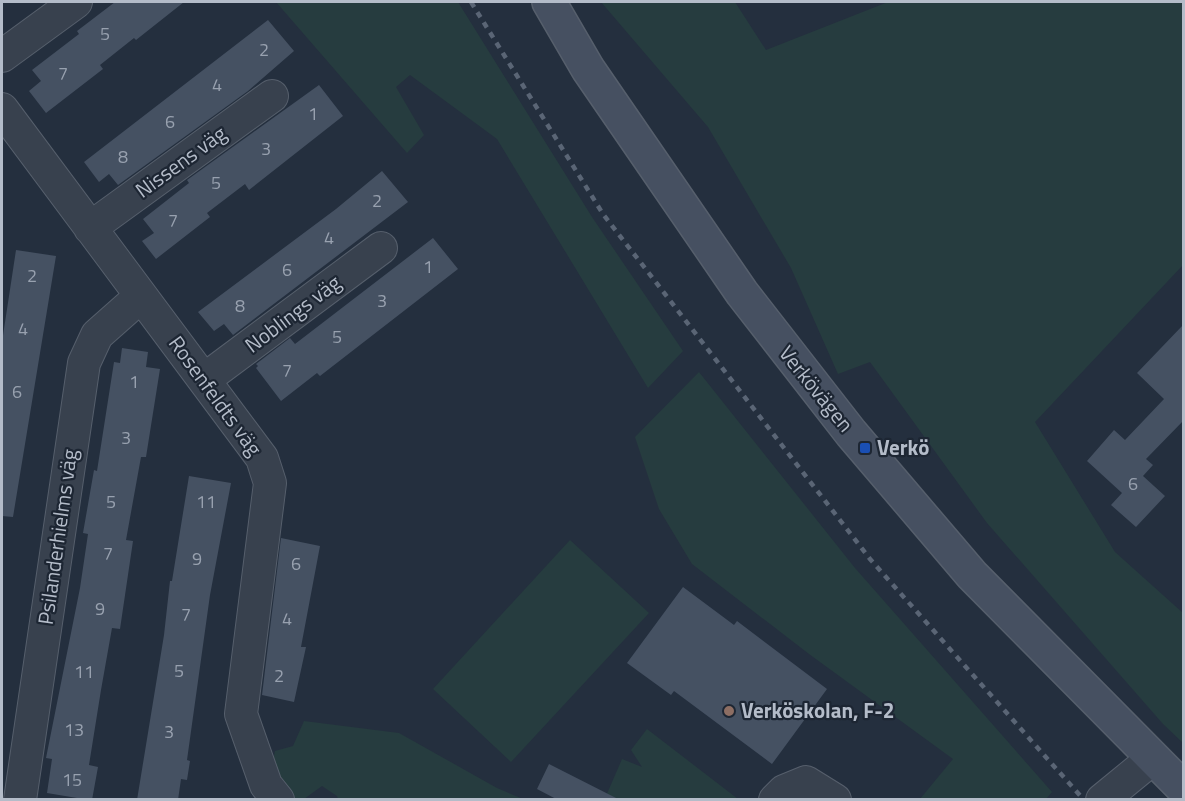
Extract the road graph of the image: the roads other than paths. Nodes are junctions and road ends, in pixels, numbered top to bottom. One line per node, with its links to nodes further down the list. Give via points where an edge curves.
1 (76, 2): 3 (street)
2 (549, 2): 10 (main road, Verkövägen, via 588,69 775,338 972,575)
3 (2, 56)
4 (272, 96): 6 (street, Nissens väg)
5 (2, 109): 6 (street, Rosenfeldts väg)
6 (90, 228): 8 (street, Rosenfeldts väg)
7 (381, 248): 9 (street, Noblings väg)
8 (141, 296): 9 (street, Rosenfeldts väg); 12 (street, Psilanderhielms väg, via 97,335 84,363)
9 (205, 379): 13 (street, Rosenfeldts väg, via 262,458 270,483 241,714 266,785)
10 (1152, 759): 11 (main road, Verkövägen); 16 (street)
11 (1184, 789)
12 (20, 800)
13 (278, 800)
14 (775, 800): 15 (street, via 784,790 806,782)
15 (835, 800)
16 (1102, 800)

